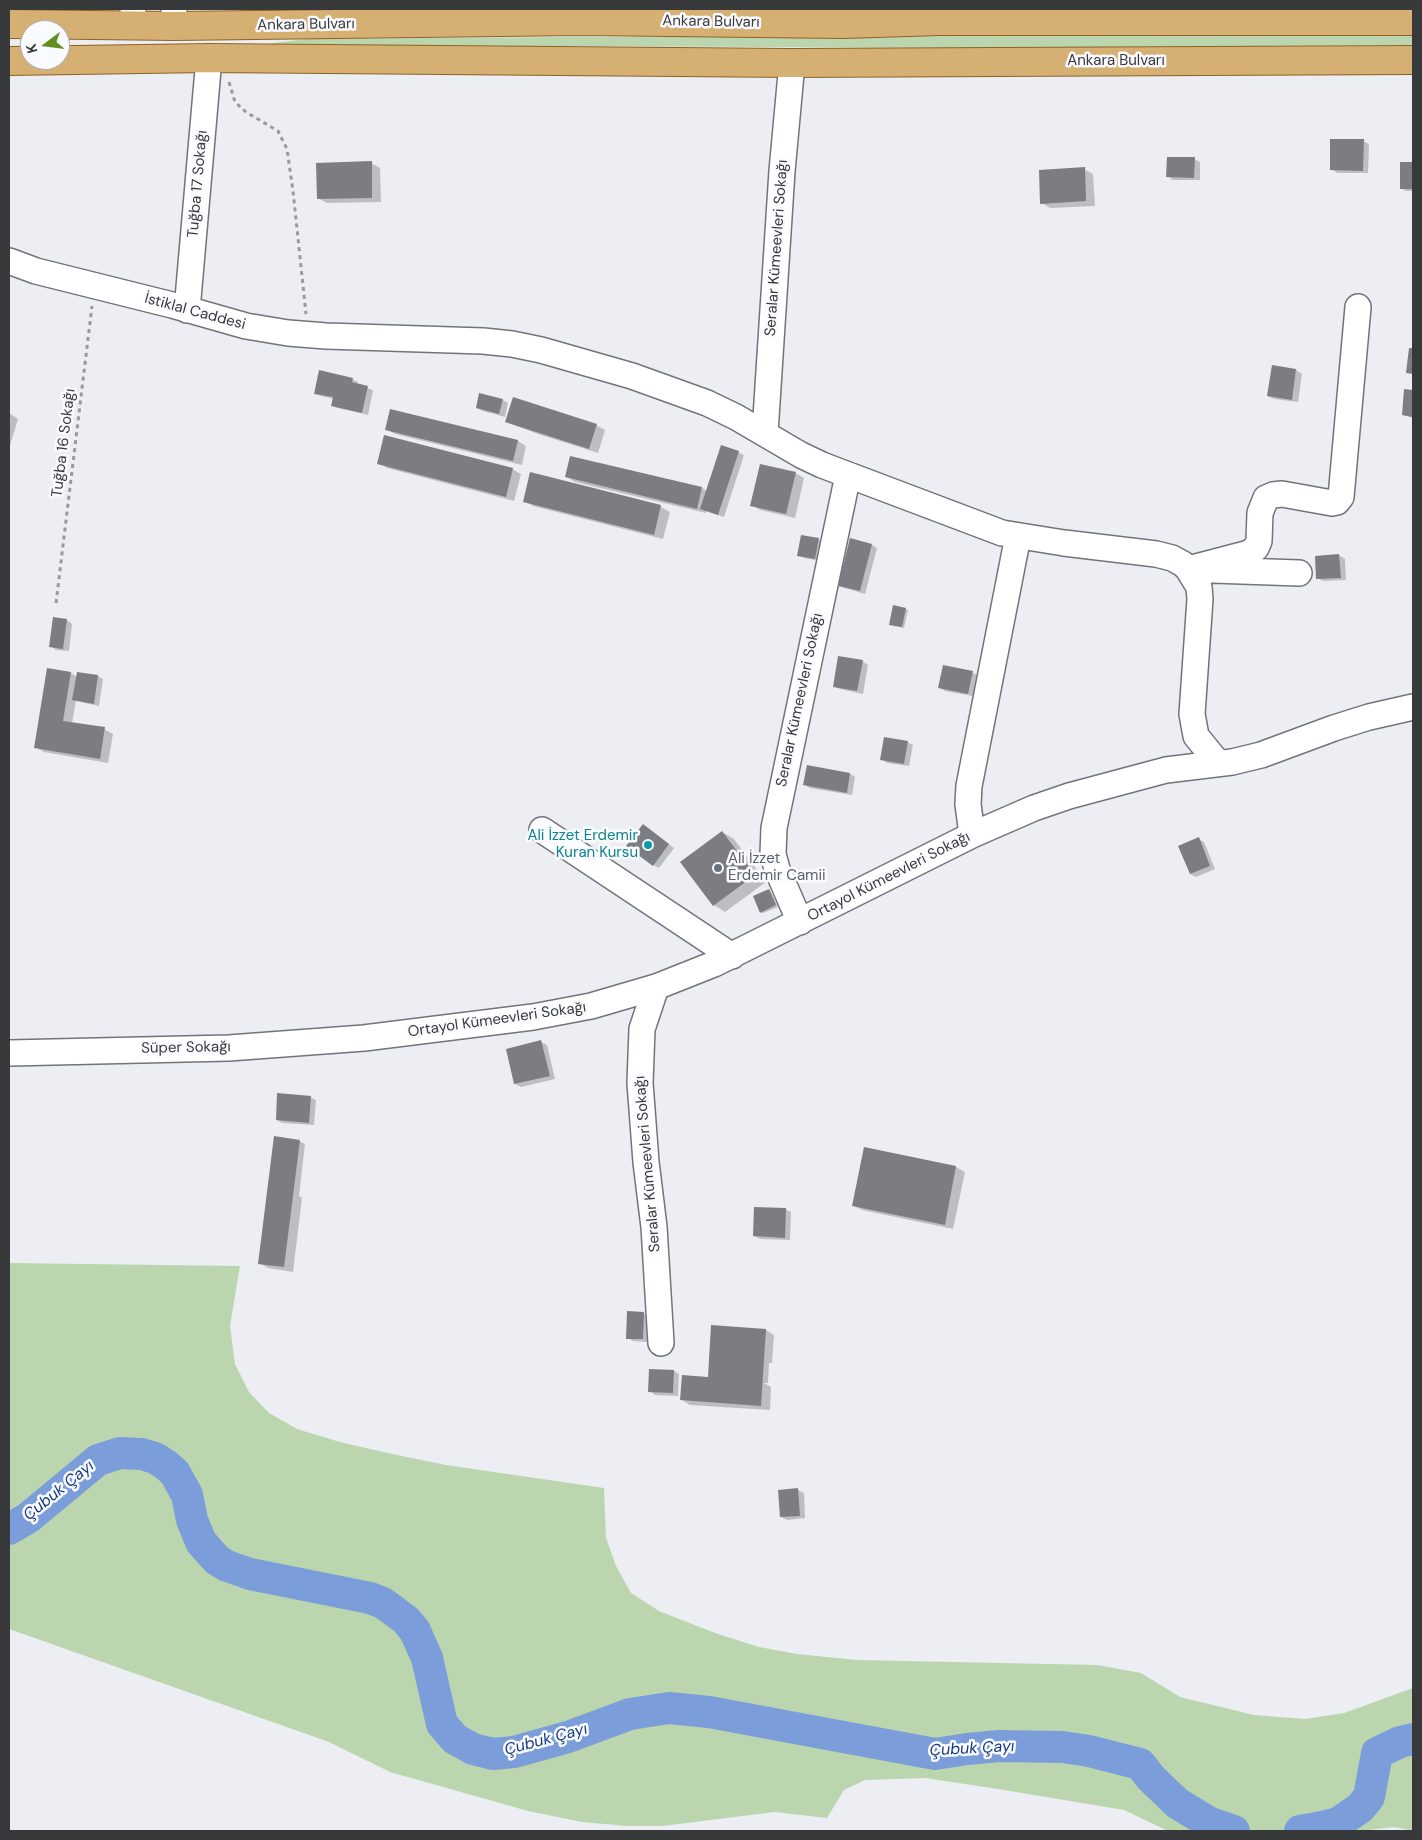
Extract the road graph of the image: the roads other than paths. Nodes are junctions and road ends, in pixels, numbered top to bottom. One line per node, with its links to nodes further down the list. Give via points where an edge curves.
1 (581, 15): 3 (main road, Ankara Bulvarı); 5 (main road, Ankara Bulvarı)
2 (948, 15): 3 (main road, Ankara Bulvarı); 6 (main road, Ankara Bulvarı)
3 (843, 16)
4 (133, 18): 5 (main road, Ankara Bulvarı); 7 (main road, Ankara Bulvarı)
5 (174, 18)
6 (1413, 21)
7 (9, 24)
8 (209, 58): 10 (main road, Ankara Bulvarı); 11 (main road, Ankara Bulvarı); 14 (street, Tuğba 17 Sokağı)
9 (1413, 60): 11 (main road, Ankara Bulvarı)
10 (9, 61)
11 (792, 63): 15 (street, Seralar Kümeevleri Sokağı)
12 (9, 260): 14 (street, İstiklal Caddesi)
13 (1358, 307): 18 (street, via 1341,497 1337,502 1282,494 1266,498 1260,512 1256,548)
14 (187, 310): 15 (street, İstiklal Caddesi, via 246,326 308,335 483,341 541,350 670,389)
15 (765, 433): 16 (street, via 801,455)
16 (848, 475): 17 (street, via 985,527); 24 (street, Seralar Kümeevleri Sokağı, via 774,828 773,854 777,869)
17 (1018, 536): 18 (street, via 1156,554 1172,558); 23 (street, via 969,786)
18 (1188, 569): 19 (street); 21 (street, via 1198,587 1200,599 1192,714 1196,736)
19 (1299, 573)
20 (1413, 707): 21 (street, Ortayol Kümeevleri Sokağı, via 1334,728 1261,756)
21 (1218, 763): 23 (street, Ortayol Kümeevleri Sokağı, via 1166,770 1069,796 1005,819)
22 (542, 830): 25 (street)
23 (972, 835): 24 (street, Ortayol Kümeevleri Sokağı)
24 (800, 922): 25 (street, Ortayol Kümeevleri Sokağı)
25 (732, 956): 26 (street, Ortayol Kümeevleri Sokağı)
26 (656, 987): 27 (street, Ortayol Kümeevleri Sokağı, via 560,1013); 29 (street, Seralar Kümeevleri Sokağı, via 642,1029 640,1075)
27 (364, 1038): 28 (street, Süper Sokağı, via 229,1048)
28 (9, 1053)
29 (661, 1343)

